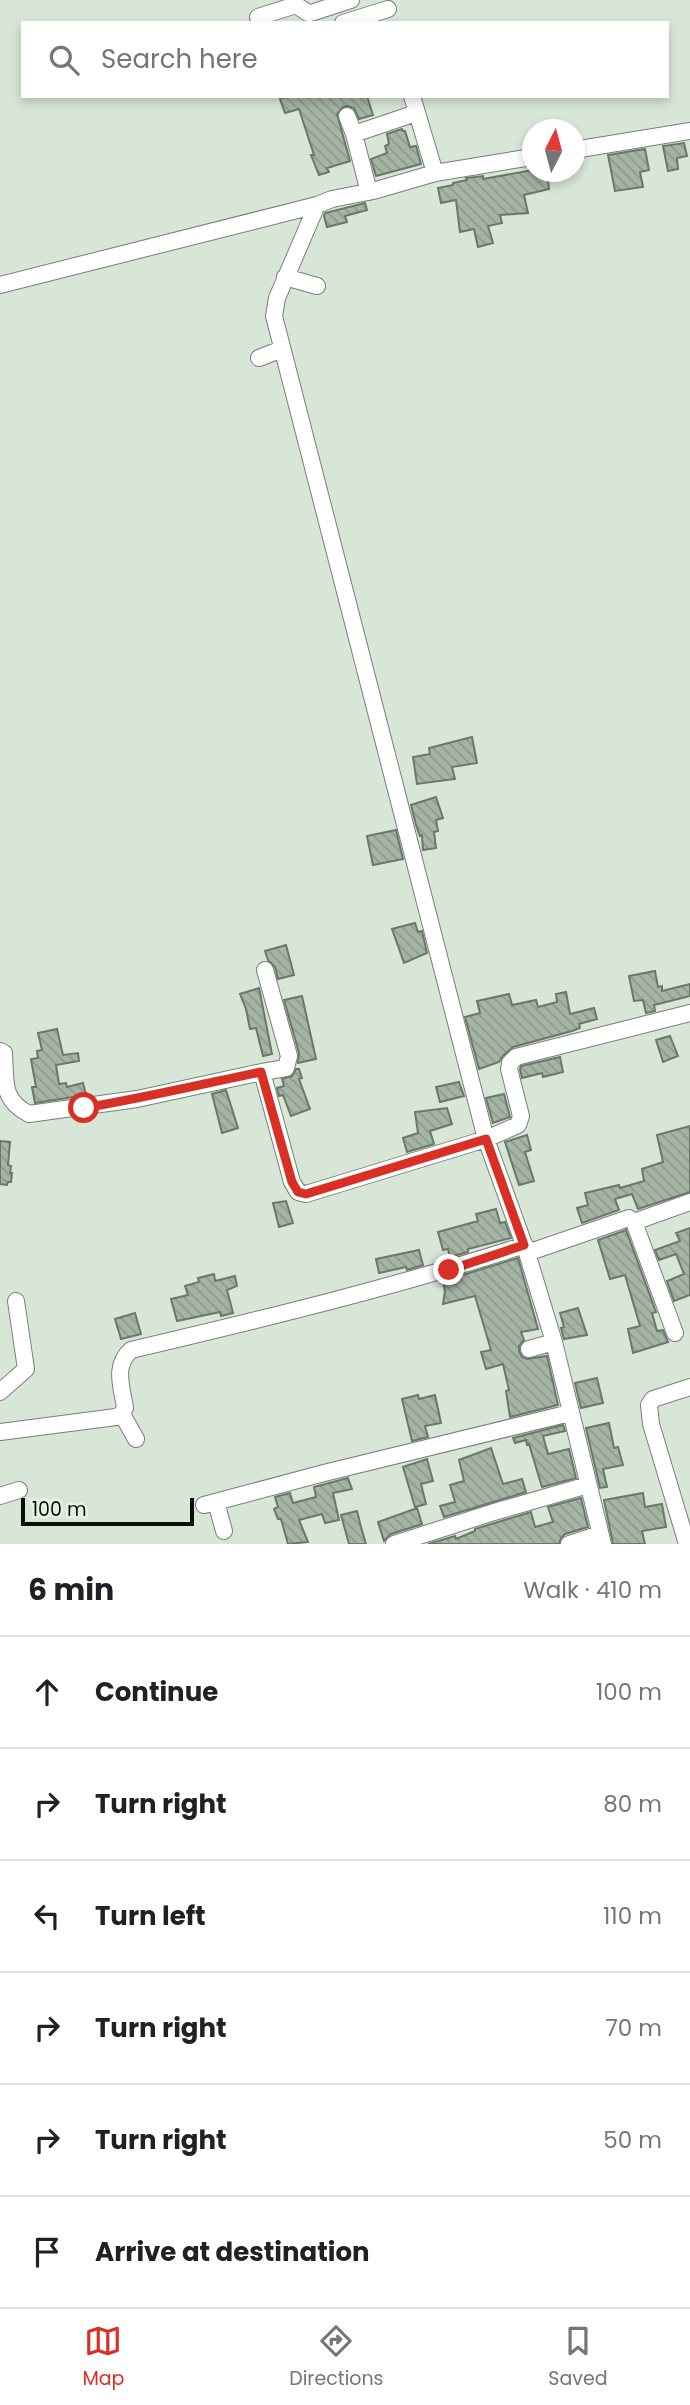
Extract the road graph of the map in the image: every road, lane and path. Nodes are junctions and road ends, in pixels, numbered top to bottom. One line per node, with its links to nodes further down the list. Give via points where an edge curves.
1 (351, 0): 3 (street, via 311,13 296,5)
2 (388, 11): 4 (street)
3 (258, 17)
4 (350, 21)
5 (412, 98): 6 (street)
6 (416, 113): 9 (street); 12 (street)
7 (347, 116): 9 (street)
8 (690, 131): 10 (street)
9 (354, 134): 13 (street)
10 (585, 148)
11 (522, 159): 12 (street)
12 (435, 173): 13 (street)
13 (369, 192): 14 (street)
14 (317, 205): 15 (street); 16 (street)
15 (285, 277): 17 (street); 18 (street, via 274,316)
16 (0, 285)
17 (317, 286)
18 (282, 349): 19 (street); 24 (street)
19 (259, 358)
20 (265, 970): 23 (street, via 289,1056 286,1068)
21 (690, 1013): 24 (street, via 516,1057 509,1069 520,1121)
22 (0, 1051): 23 (street, via 4,1053 7,1096 29,1114 137,1099)
23 (261, 1072): 24 (street, via 298,1192 306,1194)
24 (486, 1139): 27 (street)
25 (690, 1202): 26 (street)
26 (634, 1222): 27 (street, via 629,1218); 29 (street)
27 (526, 1249): 30 (street); 35 (street, via 131,1350 119,1365)
28 (16, 1301): 33 (street, via 26,1368)
29 (675, 1334)
30 (554, 1342): 31 (street); 34 (street)
31 (529, 1349)
32 (690, 1387): 45 (street, via 653,1398 649,1405)
33 (0, 1392)
34 (570, 1413): 38 (street); 41 (street, via 210,1504)
35 (122, 1414): 36 (street); 37 (street)
36 (0, 1432)
37 (136, 1439)
38 (588, 1485): 42 (street); 43 (street)
39 (19, 1490): 40 (street)
40 (0, 1496)
41 (224, 1531)
42 (602, 1539): 44 (street)
43 (394, 1544)
44 (569, 1544)
45 (687, 1544)

